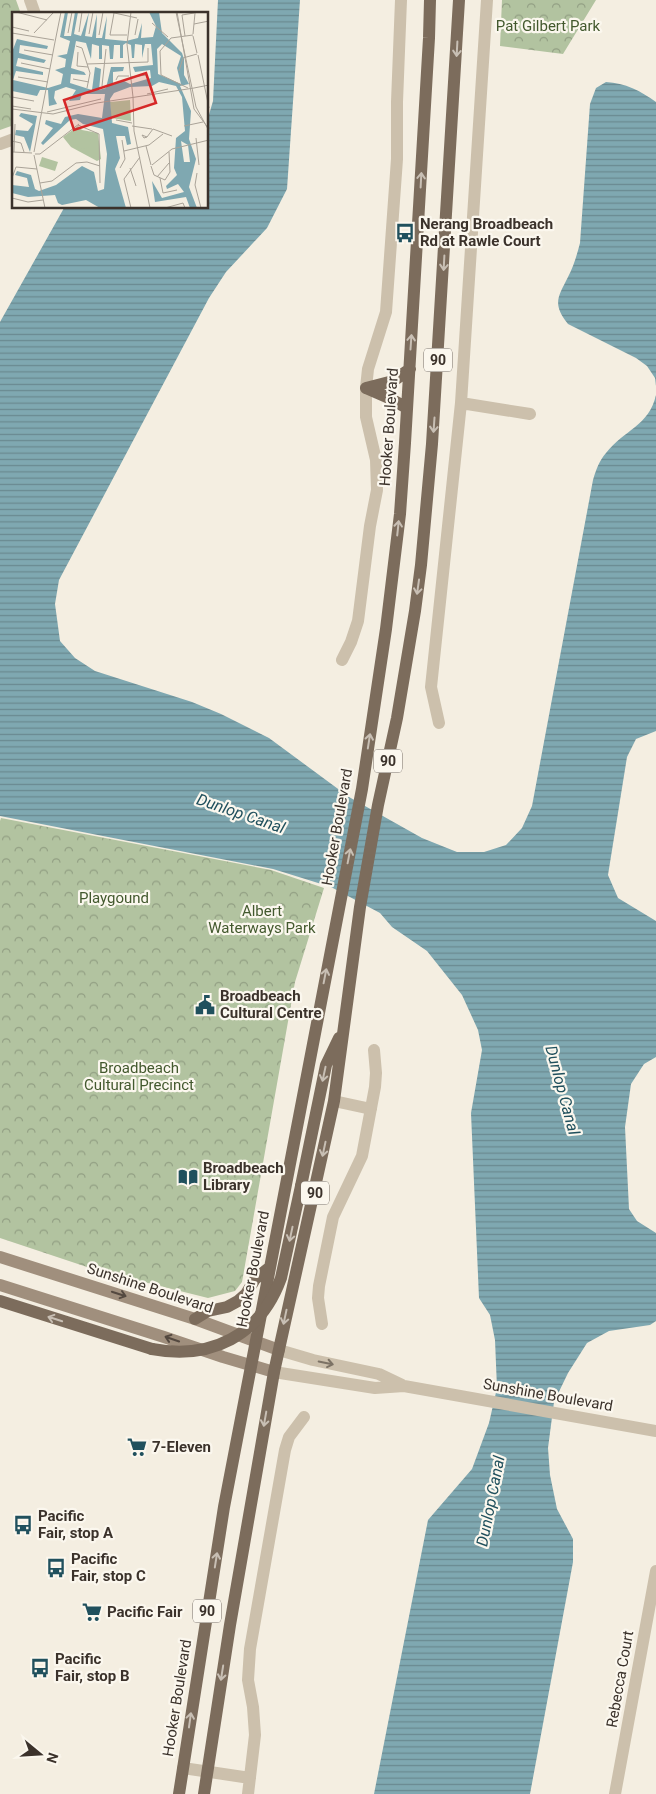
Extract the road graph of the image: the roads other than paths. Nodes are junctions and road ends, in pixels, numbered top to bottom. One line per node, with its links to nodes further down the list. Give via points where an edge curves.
1 (30, 0): 6 (street)
2 (401, 0): 10 (street, Hooker Boulevard, via 397,159 386,312 368,369)
3 (430, 0): 9 (main road, Hooker Boulevard / 90, one-way to 3)
4 (460, 0): 16 (main road, 90, one-way to 16, via 432,444 421,565 406,671 360,907)
5 (487, 0): 11 (street)
6 (34, 12)
7 (12, 140): 8 (street)
8 (0, 144)
9 (410, 369): 10 (main road, via 388,384); 12 (main road, Hooker Boulevard / 90)
10 (366, 388): 12 (main road); 14 (street, Hooker Boulevard, via 366,417 376,460 377,490 358,621)
11 (461, 403): 13 (street); 15 (street, via 431,687)
12 (407, 408): 21 (main road, Hooker Boulevard / 90, one-way to 12, via 362,789 394,574)
13 (530, 414)
14 (342, 660)
15 (439, 724)
16 (344, 1029): 18 (main road, 90); 23 (main road, one-way to 23, bridge, via 326,1065 277,1289 264,1311 244,1331 207,1350 158,1350)
17 (374, 1050): 19 (street, via 376,1073)
18 (334, 1101): 19 (street); 27 (main road, 90, one-way to 27)
19 (371, 1109): 25 (street, via 362,1156 330,1227 318,1298)
20 (0, 1257): 24 (main road, Sunshine Boulevard, one-way to 24)
21 (269, 1268): 24 (main road, via 255,1279 238,1301); 26 (main road, Hooker Boulevard / 90)
22 (0, 1285): 28 (main road, Sunshine Boulevard, one-way to 22)
23 (0, 1302)
24 (195, 1319): 26 (main road, Sunshine Boulevard)
25 (322, 1324)
26 (255, 1341): 27 (main road, Sunshine Boulevard); 28 (main road, Hooker Boulevard / 90)
27 (279, 1350): 29 (main road, 90); 30 (street, Sunshine Boulevard, one-way to 30, via 379,1374)
28 (251, 1366): 29 (main road, Sunshine Boulevard); 34 (main road, Hooker Boulevard / 90, one-way to 28, via 224,1507)
29 (274, 1372): 30 (street, Sunshine Boulevard, via 375,1388); 35 (main road, 90, one-way to 35)
30 (404, 1386): 32 (street, Sunshine Boulevard)
31 (304, 1417): 36 (street, via 289,1437 285,1450 250,1649 248,1680 255,1729)
32 (656, 1431)
33 (656, 1571): 40 (street, Rebecca Court)
34 (183, 1768): 35 (street, Hooker Boulevard); 37 (main road, Hooker Boulevard / 90)
35 (207, 1772): 36 (street, Hooker Boulevard); 38 (main road, 90)
36 (250, 1778): 39 (street)
37 (179, 1794)
38 (204, 1794)
39 (248, 1794)
40 (615, 1794)

